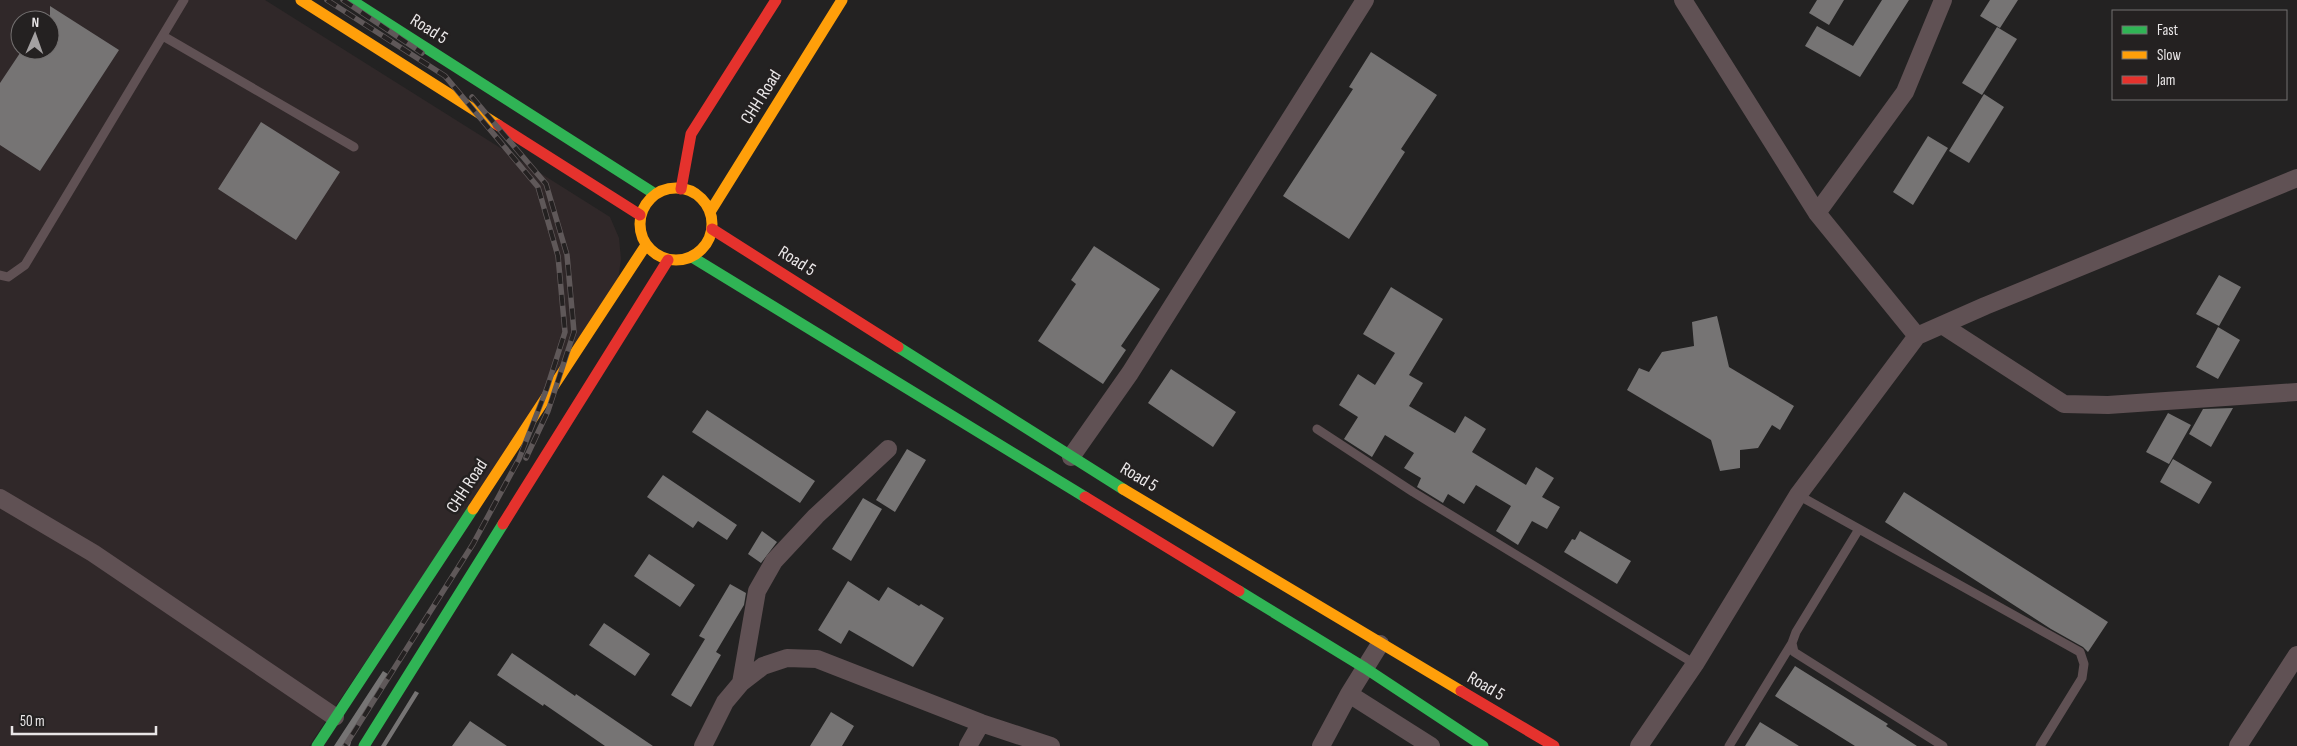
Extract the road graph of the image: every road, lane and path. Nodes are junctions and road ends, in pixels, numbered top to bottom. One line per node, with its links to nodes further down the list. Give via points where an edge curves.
1 (184, 0): 9 (lane)
2 (301, 0): 16 (street)
3 (351, 0): 13 (street, Road 5)
4 (776, 0): 12 (street, via 691,134)
5 (842, 0): 14 (street, CHH Road)
6 (1365, 0): 27 (street, via 1130,374)
7 (1682, 0): 15 (street)
8 (1943, 0): 15 (street, via 1905,92)
9 (162, 36): 10 (lane); 21 (lane, via 25,265 8,277)
10 (354, 147)
11 (2297, 178): 22 (street)
12 (681, 189): 13 (street); 14 (street, via 699,197)
13 (655, 194): 16 (street)
14 (710, 212): 17 (street)
15 (1817, 213): 23 (street)
16 (640, 214): 18 (street, via 640,230)
17 (712, 228): 19 (street, via 702,250); 27 (street, Road 5)
18 (646, 245): 20 (street, via 656,255); 38 (street, CHH Road)
19 (692, 257): 20 (street); 35 (street)
20 (668, 260): 41 (street)
21 (0, 275)
22 (1942, 326): 23 (street); 24 (street, via 2064,404 2108,405)
23 (1917, 336): 28 (street)
24 (2297, 392)
25 (1317, 429): 34 (lane, via 1413,492)
26 (888, 449): 36 (street, via 816,516 774,561 758,591)
27 (1071, 457): 32 (street, Road 5)
28 (1798, 495): 30 (lane); 34 (street)
29 (0, 498): 38 (street, via 93,553)
30 (1859, 529): 31 (lane); 52 (lane, via 2080,652 2084,664 2082,678)
31 (1792, 643): 50 (lane); 51 (lane, via 1794,652)
32 (1380, 644): 35 (street); 48 (street, Road 5)
33 (2297, 655): 53 (street)
34 (1695, 664): 49 (street)
35 (1365, 668): 37 (street); 47 (street)
36 (741, 683): 39 (street, via 762,666 787,658 817,659); 42 (street, via 725,702)
37 (1349, 694): 45 (street); 46 (street)
38 (335, 717): 40 (street, CHH Road)
39 (981, 723): 43 (street); 44 (street)
40 (317, 746)
41 (364, 746)
42 (703, 746)
43 (968, 746)
44 (1051, 746)
45 (1321, 746)
46 (1431, 746)
47 (1483, 746)
48 (1554, 746)
49 (1639, 746)
50 (1729, 746)
51 (1944, 746)
52 (2040, 746)
53 (2238, 746)

